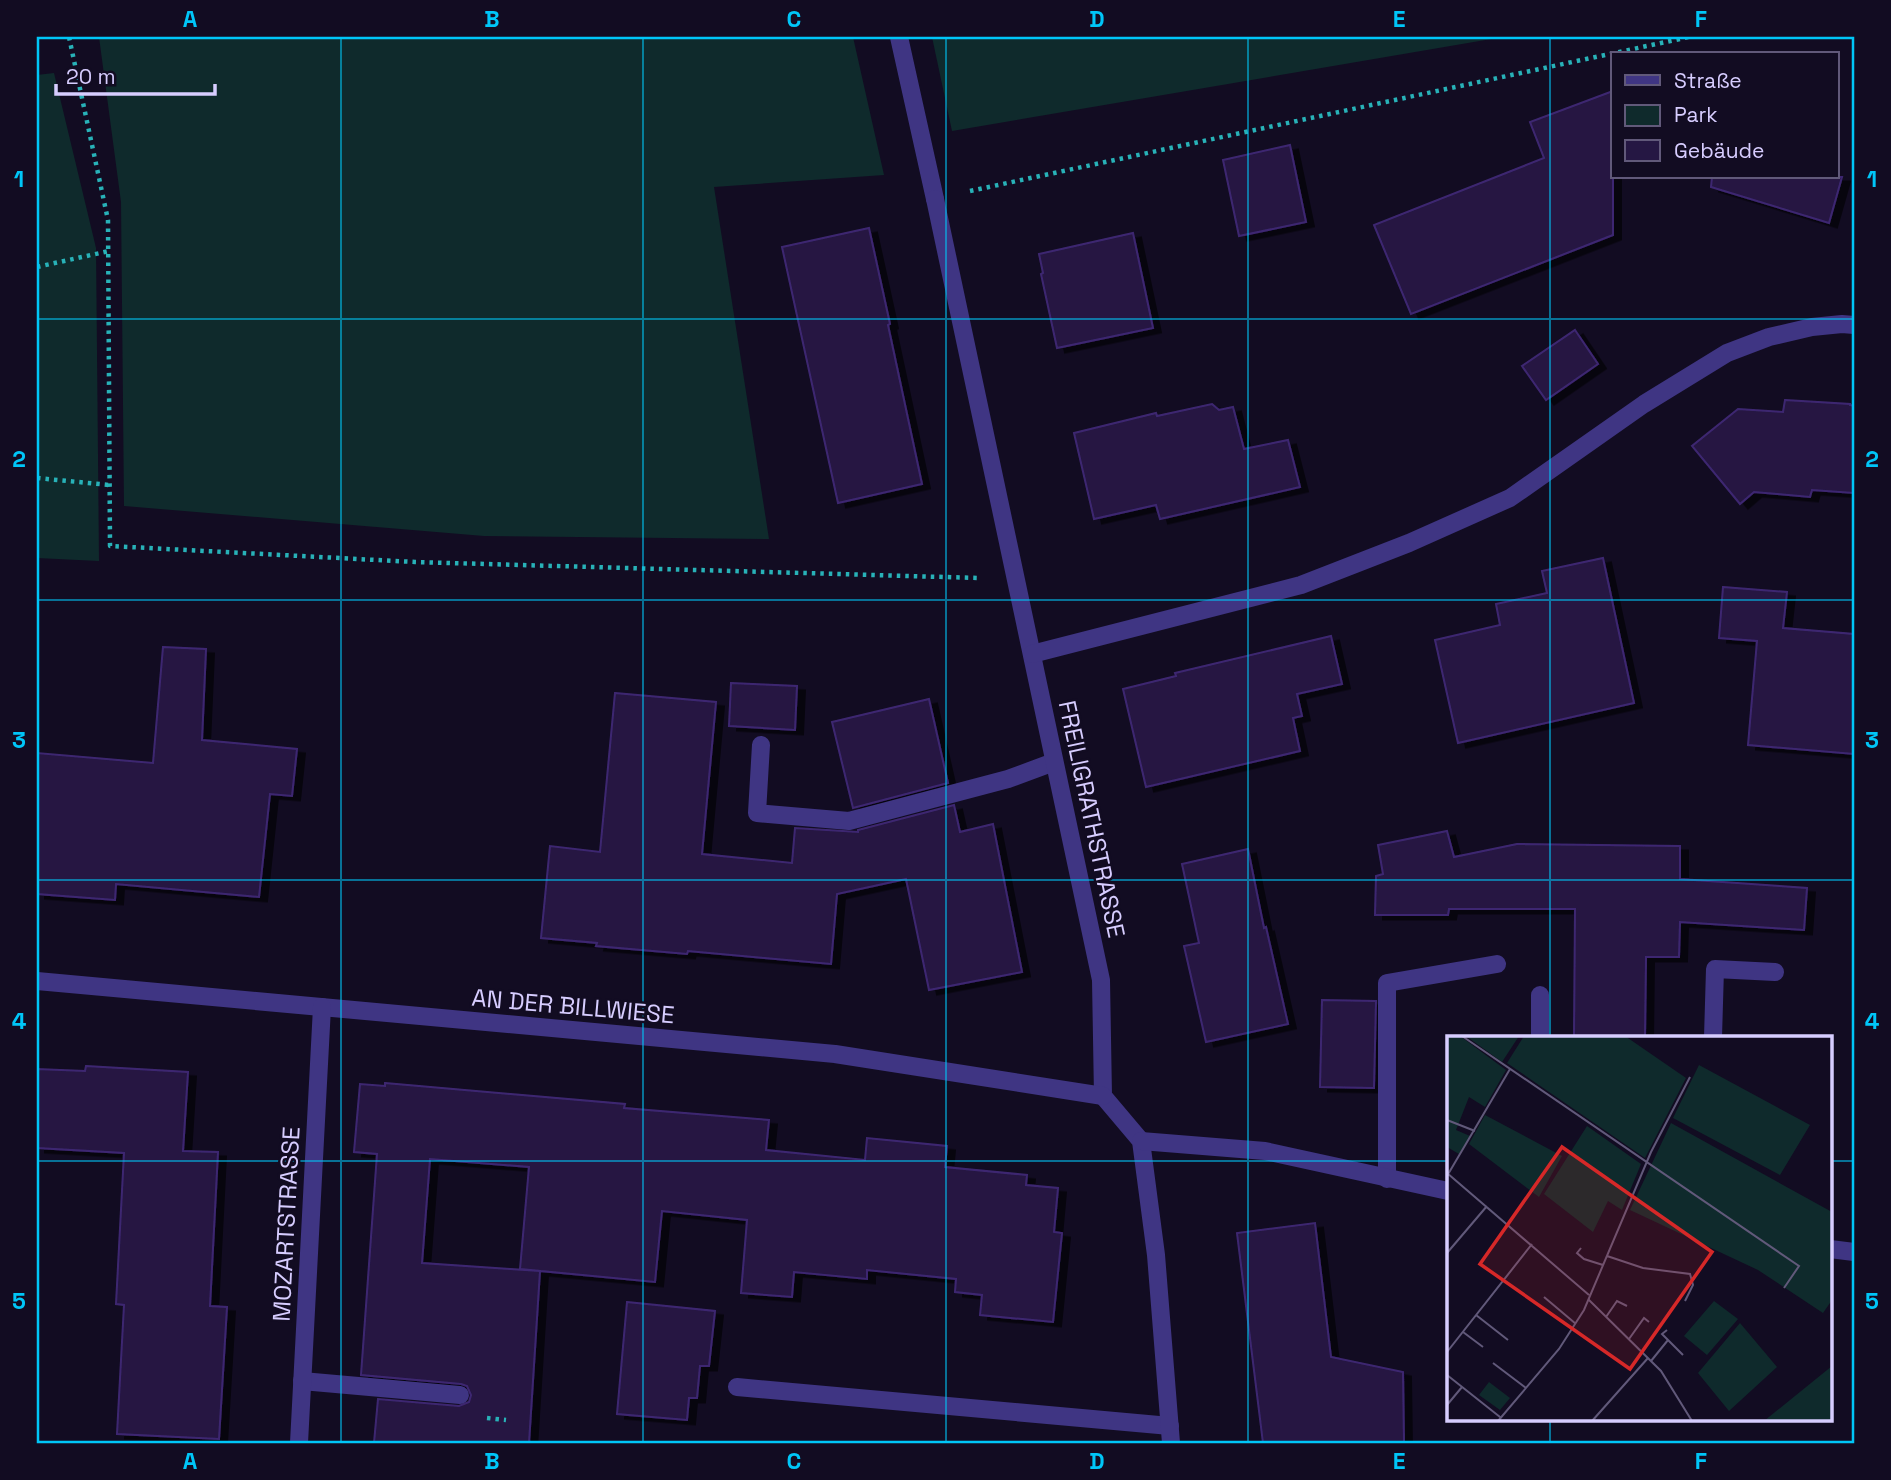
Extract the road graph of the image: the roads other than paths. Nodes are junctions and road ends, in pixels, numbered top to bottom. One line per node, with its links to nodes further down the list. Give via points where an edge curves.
1 (899, 37): 3 (street, FREILIGRATHSTRASSE)
2 (1854, 325): 3 (street, via 1812,327 1727,354 1644,404 1510,498 1409,543 1301,585)
3 (1032, 654): 5 (street, FREILIGRATHSTRASSE)
4 (761, 745): 5 (street, via 757,813 849,821)
5 (1055, 762): 13 (street, FREILIGRATHSTRASSE, via 1101,980)
6 (1497, 964): 15 (street, via 1387,983)
7 (1775, 972): 12 (street, via 1715,969)
8 (37, 981): 10 (street, AN DER BILLWIESE)
9 (1540, 995): 11 (street)
10 (322, 1007): 13 (street, AN DER BILLWIESE, via 835,1054); 19 (street, MOZARTSTRASSE)
11 (1540, 1036)
12 (1713, 1036)
13 (1102, 1096): 14 (street)
14 (1141, 1141): 15 (street, via 1265,1151); 22 (street)
15 (1387, 1179): 16 (street)
16 (1447, 1191)
17 (1832, 1249): 18 (street)
18 (1854, 1252)
19 (302, 1381): 21 (street); 23 (street, MOZARTSTRASSE)
20 (737, 1387): 22 (street)
21 (460, 1395)
22 (1171, 1434)
23 (299, 1443)

